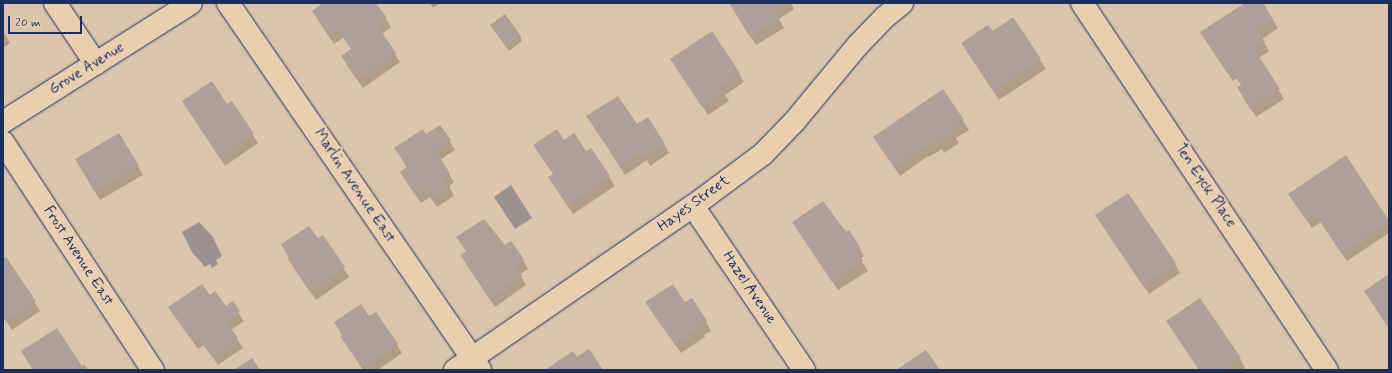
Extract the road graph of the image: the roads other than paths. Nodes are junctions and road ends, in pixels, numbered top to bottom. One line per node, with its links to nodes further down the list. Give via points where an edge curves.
1 (55, 3): 6 (street)
2 (191, 3): 6 (street, Grove Avenue)
3 (228, 3): 10 (street, Marlin Avenue East)
4 (902, 3): 9 (street, Hayes Street, via 858,45 794,122 763,154)
5 (1082, 3): 13 (street, Ten Eyck Place)
6 (96, 64): 7 (street, Grove Avenue)
7 (3, 122)
8 (3, 142): 11 (street, Frost Avenue East)
9 (694, 206): 10 (street, Hayes Street); 12 (street, Hazel Avenue)
10 (469, 366)
11 (153, 370)
12 (804, 370)
13 (1328, 370)

